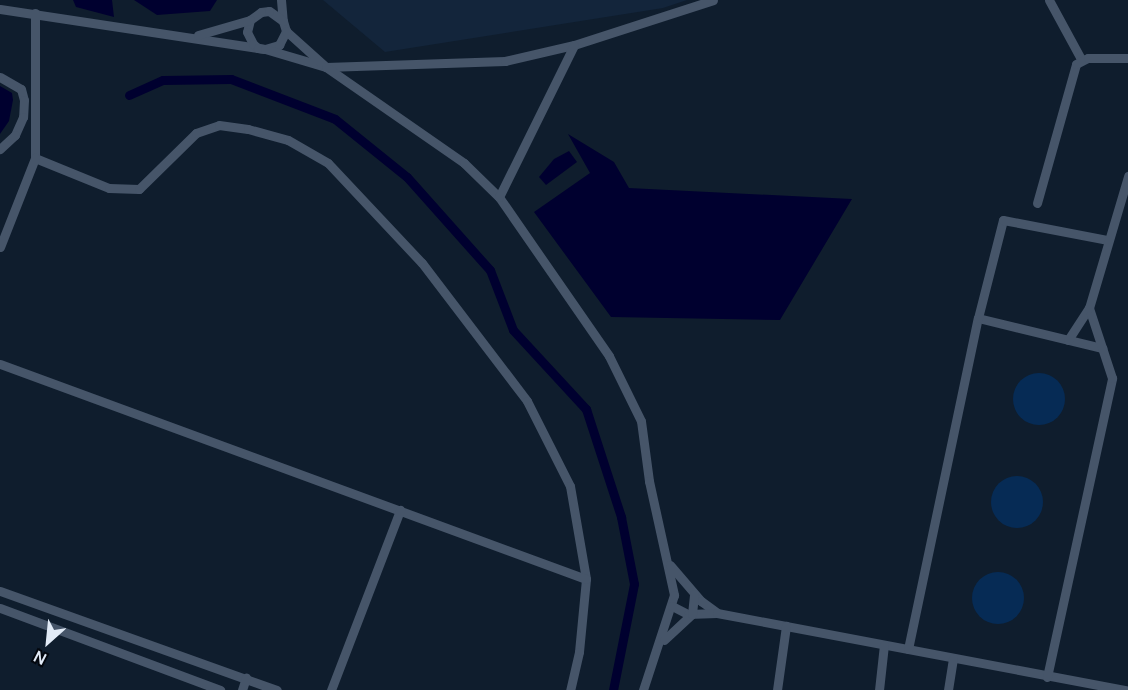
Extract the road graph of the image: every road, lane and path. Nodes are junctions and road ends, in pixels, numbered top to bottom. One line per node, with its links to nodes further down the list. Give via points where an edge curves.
1 (266, 0): 6 (street)
2 (281, 0): 9 (street)
3 (713, 0): 12 (street)
4 (1049, 0): 15 (street)
5 (0, 9): 7 (street)
6 (261, 12): 8 (street); 9 (street, via 269,11)
7 (35, 13): 11 (street); 19 (street)
8 (250, 20): 11 (street); 13 (street, via 249,39)
9 (283, 21): 10 (street)
10 (286, 31): 13 (street, via 279,45); 16 (street)
11 (196, 36): 13 (street)
12 (574, 45): 16 (street, via 505,61); 21 (street)
13 (265, 49): 16 (street)
14 (1128, 58): 15 (street)
15 (1081, 59): 22 (street, via 1053,135)
16 (326, 67): 21 (street, via 447,148)
17 (0, 76): 18 (street, via 21,89 24,100 23,117 15,135)
18 (0, 149)
19 (35, 158): 24 (street); 32 (street, via 109,188 139,189 187,140 205,128 219,125 288,140 328,163 422,263 527,401 570,486)
20 (1128, 176): 23 (street)
21 (499, 197): 31 (street, via 609,356 638,410)
22 (1036, 203)
23 (1108, 240): 25 (street); 26 (street, via 1007,218 1002,224)
24 (0, 247)
25 (1089, 308): 27 (street); 28 (street)
26 (978, 318): 27 (street); 42 (street)
27 (1068, 340): 28 (street)
28 (1102, 348): 45 (street, via 1112,378)
29 (0, 364): 30 (street)
30 (400, 510): 32 (street); 50 (street)
31 (665, 558): 34 (street); 35 (street)
32 (586, 579): 51 (street, via 579,652)
33 (0, 591): 46 (street)
34 (694, 594): 35 (street); 38 (street); 39 (street)
35 (674, 595): 36 (street)
36 (672, 606): 39 (street); 43 (street)
37 (0, 608): 47 (street)
38 (717, 613): 39 (street); 40 (street)
39 (692, 614): 43 (street, via 672,629)
40 (786, 626): 41 (street); 53 (street)
41 (884, 645): 42 (street); 54 (street)
42 (908, 649): 44 (street)
43 (658, 650): 52 (street)
44 (953, 658): 45 (street); 55 (street)
45 (1047, 677): 56 (street)
46 (246, 678): 48 (street); 49 (street)
47 (220, 690)
48 (242, 690)
49 (278, 690)
50 (331, 690)
51 (570, 690)
52 (643, 690)
53 (777, 690)
54 (879, 690)
55 (948, 690)
56 (1126, 690)

